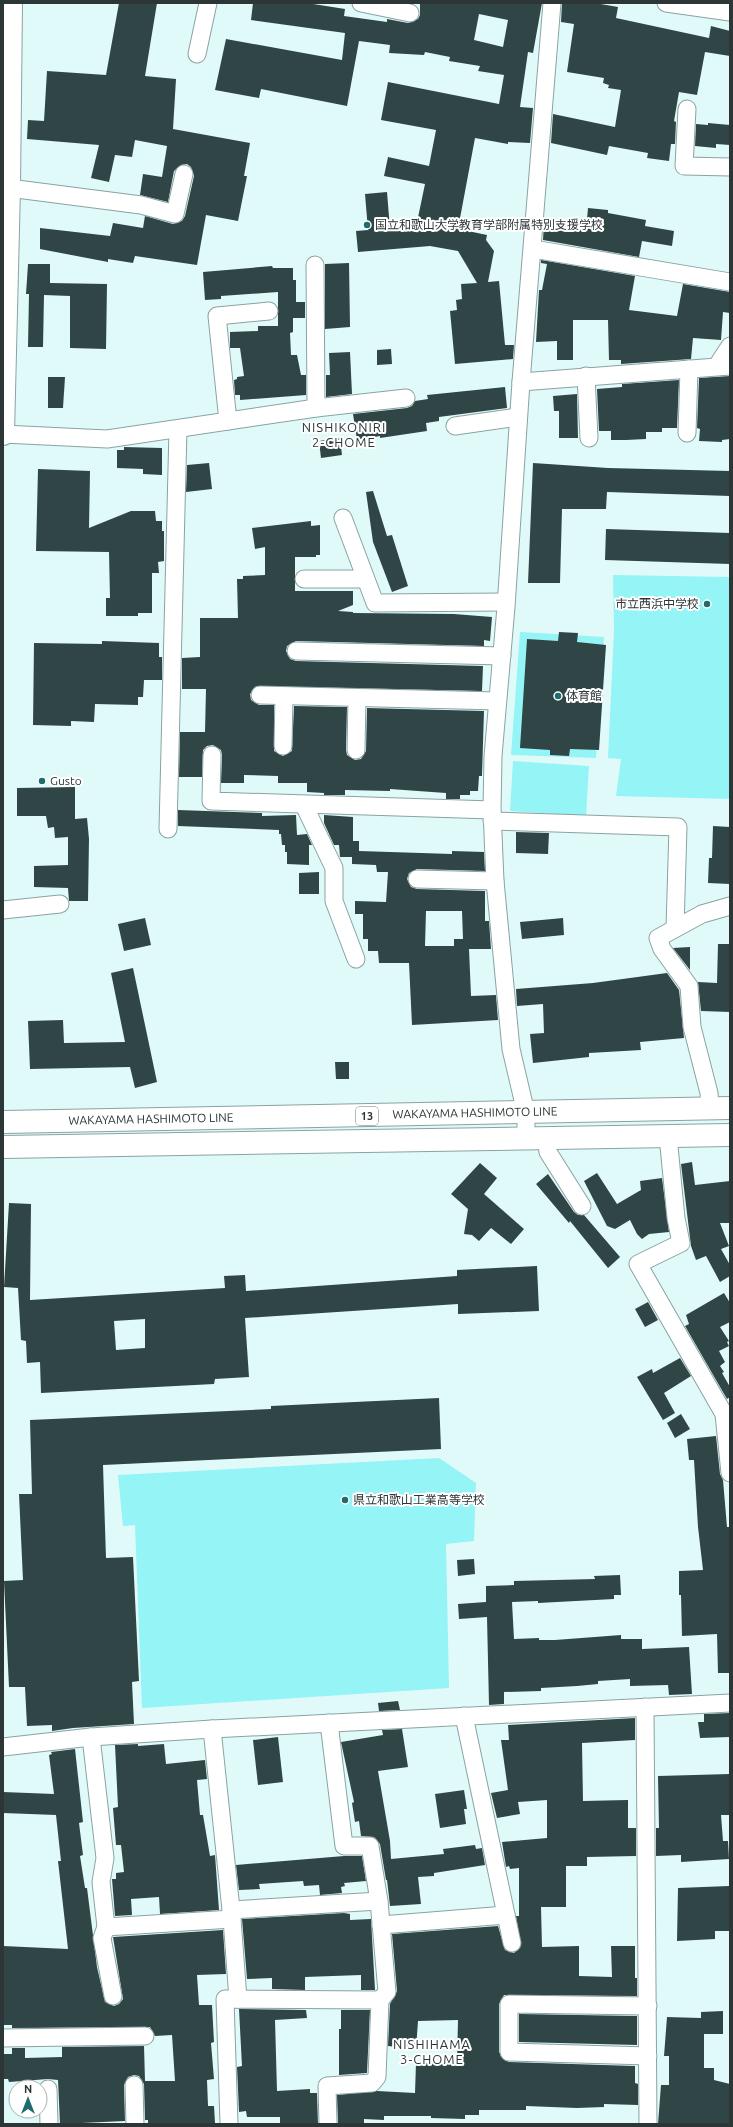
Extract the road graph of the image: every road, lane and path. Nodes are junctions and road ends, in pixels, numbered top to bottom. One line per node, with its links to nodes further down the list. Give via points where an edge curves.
1 (11, 3): 12 (main road)
2 (208, 3): 8 (street)
3 (361, 3): 7 (street)
4 (552, 3): 13 (street)
5 (666, 3): 6 (street)
6 (730, 12)
7 (410, 13)
8 (197, 54)
9 (687, 108): 10 (street, via 684,166)
10 (730, 167)
11 (184, 174): 12 (street, via 175,214 141,205)
12 (7, 184): 22 (main road)
13 (533, 249): 15 (street); 21 (street)
14 (315, 265): 24 (street)
15 (730, 282)
16 (269, 311): 26 (street, via 216,316)
17 (730, 346): 18 (street)
18 (723, 366): 19 (street)
19 (689, 369): 20 (street); 29 (street)
20 (586, 376): 21 (street); 31 (street)
21 (521, 382): 25 (street)
22 (4, 388): 30 (main road)
23 (406, 398): 24 (street)
24 (316, 408): 26 (street)
25 (518, 417): 27 (street); 35 (street)
26 (228, 421): 28 (street)
27 (455, 426)
28 (178, 429): 30 (street, via 107,439); 47 (street)
29 (687, 433)
30 (3, 434)
31 (589, 438)
32 (343, 518): 33 (street)
33 (365, 578): 34 (street); 35 (street, via 375,603)
34 (304, 579)
35 (509, 606): 37 (street)
36 (296, 651): 37 (street)
37 (502, 656): 41 (street)
38 (260, 695): 39 (street)
39 (284, 696): 40 (street); 42 (street)
40 (357, 698): 41 (street); 43 (street)
41 (497, 700): 46 (street)
42 (284, 746)
43 (356, 750)
44 (212, 755): 45 (street, via 211,801)
45 (304, 805): 46 (street); 54 (street, via 334,868 334,901)
46 (492, 815): 49 (street); 53 (street, via 678,828)
47 (168, 830)
48 (417, 879): 49 (street)
49 (495, 881): 56 (street, via 511,1048)
50 (60, 904): 52 (street)
51 (730, 906): 53 (street, via 702,914)
52 (3, 910)
53 (675, 928): 55 (street, via 658,938 662,949 689,986 692,1027 709,1093)
54 (356, 959)
55 (720, 1108): 56 (main road, WAKAYAMA HASHIMOTO LINE / 13)
56 (526, 1113): 57 (main road, WAKAYAMA HASHIMOTO LINE / 13); 60 (street)
57 (3, 1122)
58 (730, 1134): 59 (main road, WAKAYAMA HASHIMOTO LINE / 13)
59 (668, 1136): 60 (main road, WAKAYAMA HASHIMOTO LINE / 13); 63 (street, via 681,1243 638,1264 724,1414)
60 (536, 1137): 61 (main road, WAKAYAMA HASHIMOTO LINE / 13); 62 (street)
61 (3, 1147)
62 (582, 1206)
63 (730, 1473)
64 (730, 1703): 65 (street)
65 (645, 1707): 66 (street); 80 (street)
66 (464, 1716): 67 (street); 73 (street)
67 (329, 1723): 68 (street); 71 (street, via 344,1846 370,1846)
68 (212, 1729): 69 (street); 72 (street)
69 (91, 1737): 70 (street); 75 (street, via 105,1858 101,1882)
70 (3, 1747)
71 (379, 1901): 72 (street); 74 (street)
72 (232, 1915): 75 (street); 78 (street)
73 (506, 1915): 74 (street); 76 (street)
74 (381, 1925): 79 (street, via 387,1992)
75 (106, 1927): 77 (street, via 102,1938)
76 (512, 1943)
77 (113, 1996)
78 (238, 1999): 79 (street); 88 (street, via 225,1999)
79 (380, 2000): 89 (street, via 378,2077 372,2083 326,2086)
80 (648, 2006): 83 (street); 83 (street, via 508,2004 508,2052)
81 (145, 2036): 82 (street)
82 (3, 2038)
83 (648, 2056): 90 (street)
84 (134, 2085): 87 (street)
85 (48, 2089): 86 (street)
86 (49, 2124)
87 (135, 2124)
88 (229, 2124)
89 (328, 2124)
90 (648, 2124)

